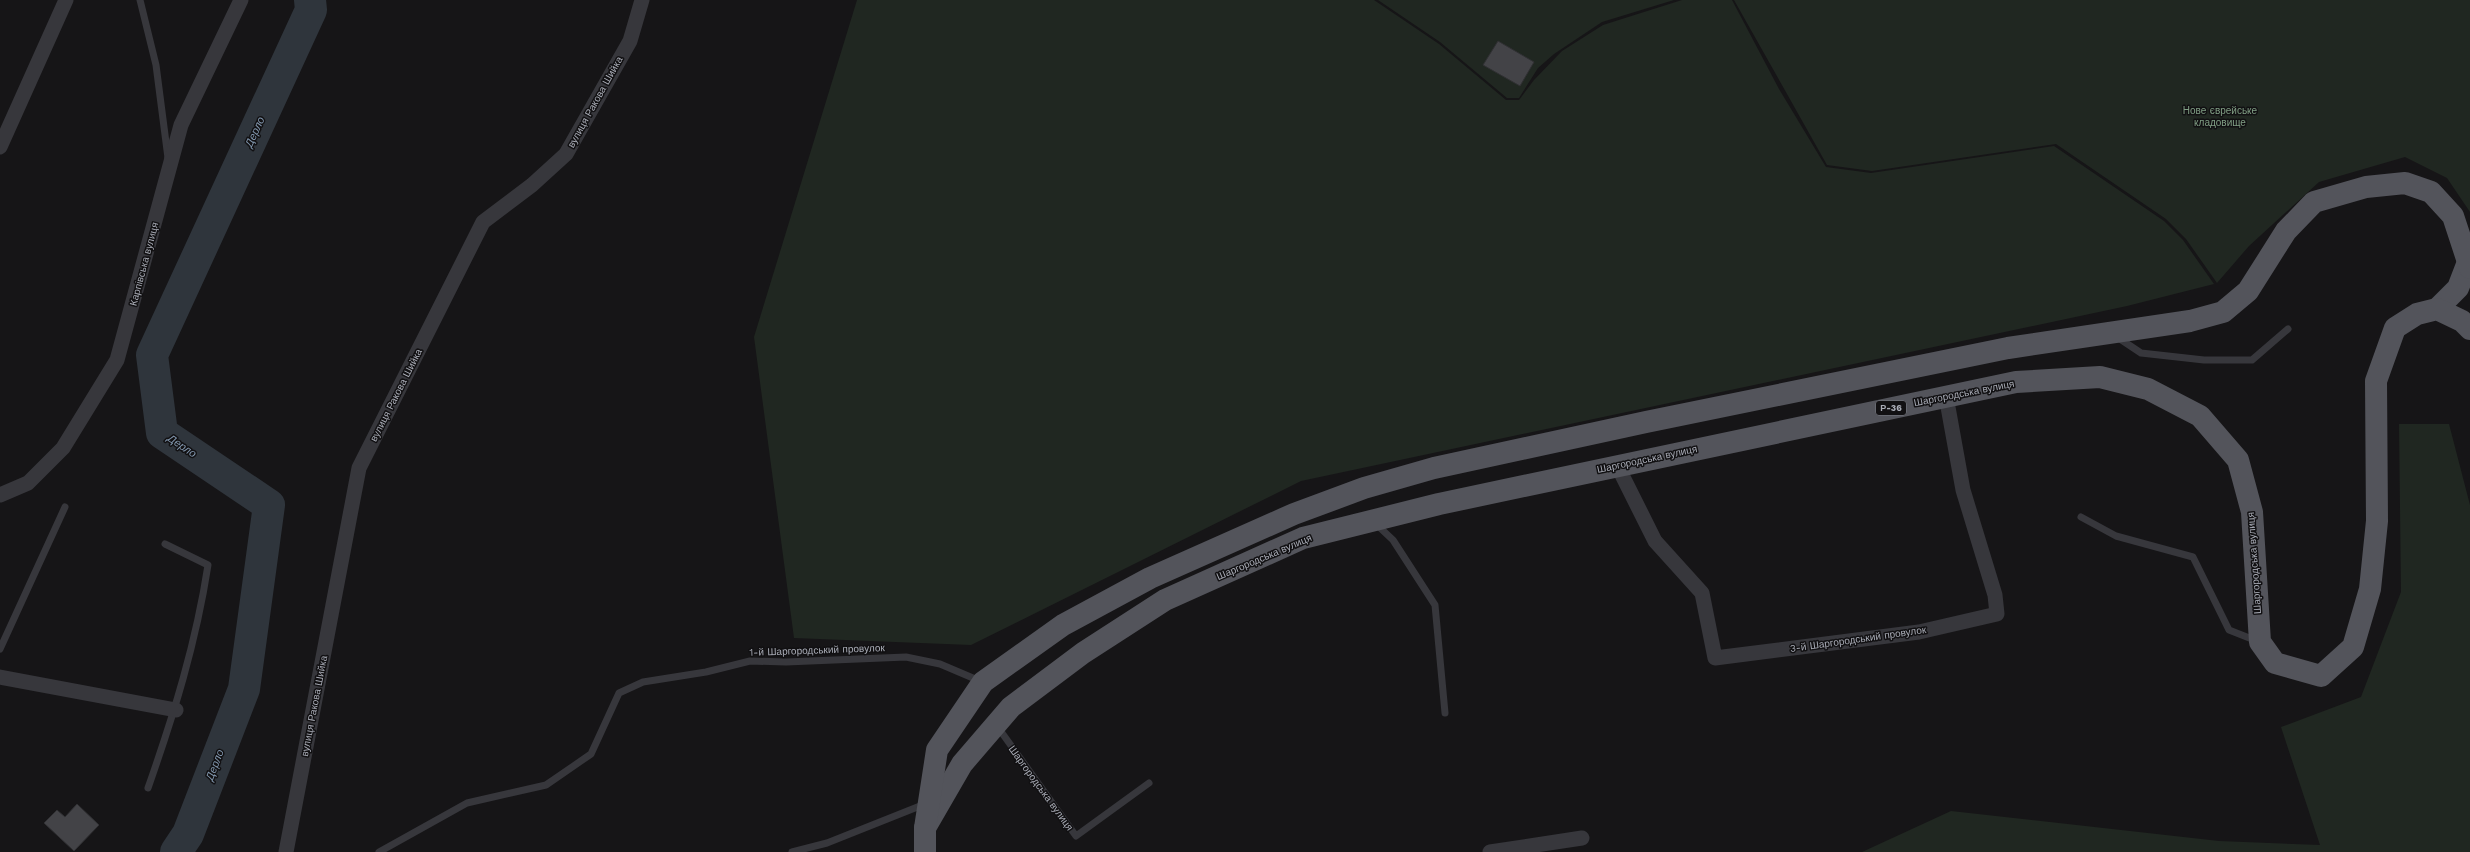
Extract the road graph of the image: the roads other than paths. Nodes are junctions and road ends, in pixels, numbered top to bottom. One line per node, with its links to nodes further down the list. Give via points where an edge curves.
1 (66, 0): 5 (street)
2 (140, 0): 6 (lane, via 156,65)
3 (241, 0): 6 (street, Карпівська вулиця, via 181,125)
4 (642, 0): 31 (street, вулиця Ракова Шийка, via 630,41 566,154 532,185 483,222 360,468)
5 (0, 147)
6 (169, 170): 14 (street, Карпівська вулиця, via 118,360 63,448 28,483)
7 (2469, 265): 8 (main road, via 2458,288); 11 (main road, via 2453,216 2431,192 2405,183 2366,187 2314,202 2286,231 2248,291 2223,312 2190,321)
8 (2437, 309): 10 (main road, via 2462,321); 19 (main road, via 2418,314 2395,328 2376,381 2377,521 2370,589 2353,647 2321,676 2276,663)
9 (2288, 329): 11 (lane, via 2252,360 2204,360 2141,353)
10 (2470, 329)
11 (2110, 333): 22 (main road, via 2008,348 1646,422 1434,468 1364,488 1294,514 1150,578 1063,625)
12 (1946, 396): 13 (main road, Шаргородська вулиця / Р-36); 13 (street, 3-й Шаргородський провулок, via 1963,490 1995,595 1997,614 1919,632 1715,658 1702,593 1655,541); 19 (main road, Шаргородська вулиця / Р-36, via 2016,382 2100,377 2148,389 2200,416 2238,460 2252,512)
13 (1617, 465): 17 (main road, Шаргородська вулиця / Р-36)
14 (0, 496)
15 (65, 507): 20 (lane)
16 (2081, 517): 19 (lane, via 2116,536 2193,557 2229,630)
17 (1371, 520): 24 (lane, via 1393,540 1435,604); 25 (main road, Шаргородська вулиця / Р-36, via 1303,538 1165,600 1083,653 1010,707)
18 (165, 544): 23 (lane, via 208,565 199,622)
19 (2260, 642)
20 (0, 649)
21 (0, 677): 23 (street)
22 (983, 682): 28 (main road, via 936,750); 32 (lane, 1-й Шаргородський провулок, via 940,664 906,657 750,661 706,672 643,682 619,693 591,754 546,785 467,803)
23 (176, 710): 27 (lane)
24 (1445, 713)
25 (996, 724): 26 (lane, Шаргородська вулиця, via 1076,836); 29 (main road, Шаргородська вулиця / Р-36, via 962,764)
26 (1149, 783)
27 (148, 788)
28 (929, 803): 29 (main road); 33 (lane, via 827,843)
29 (925, 828): 34 (main road)
30 (1582, 838): 35 (street)
31 (286, 852)
32 (379, 852)
33 (792, 852)
34 (925, 852)
35 (1490, 852)

